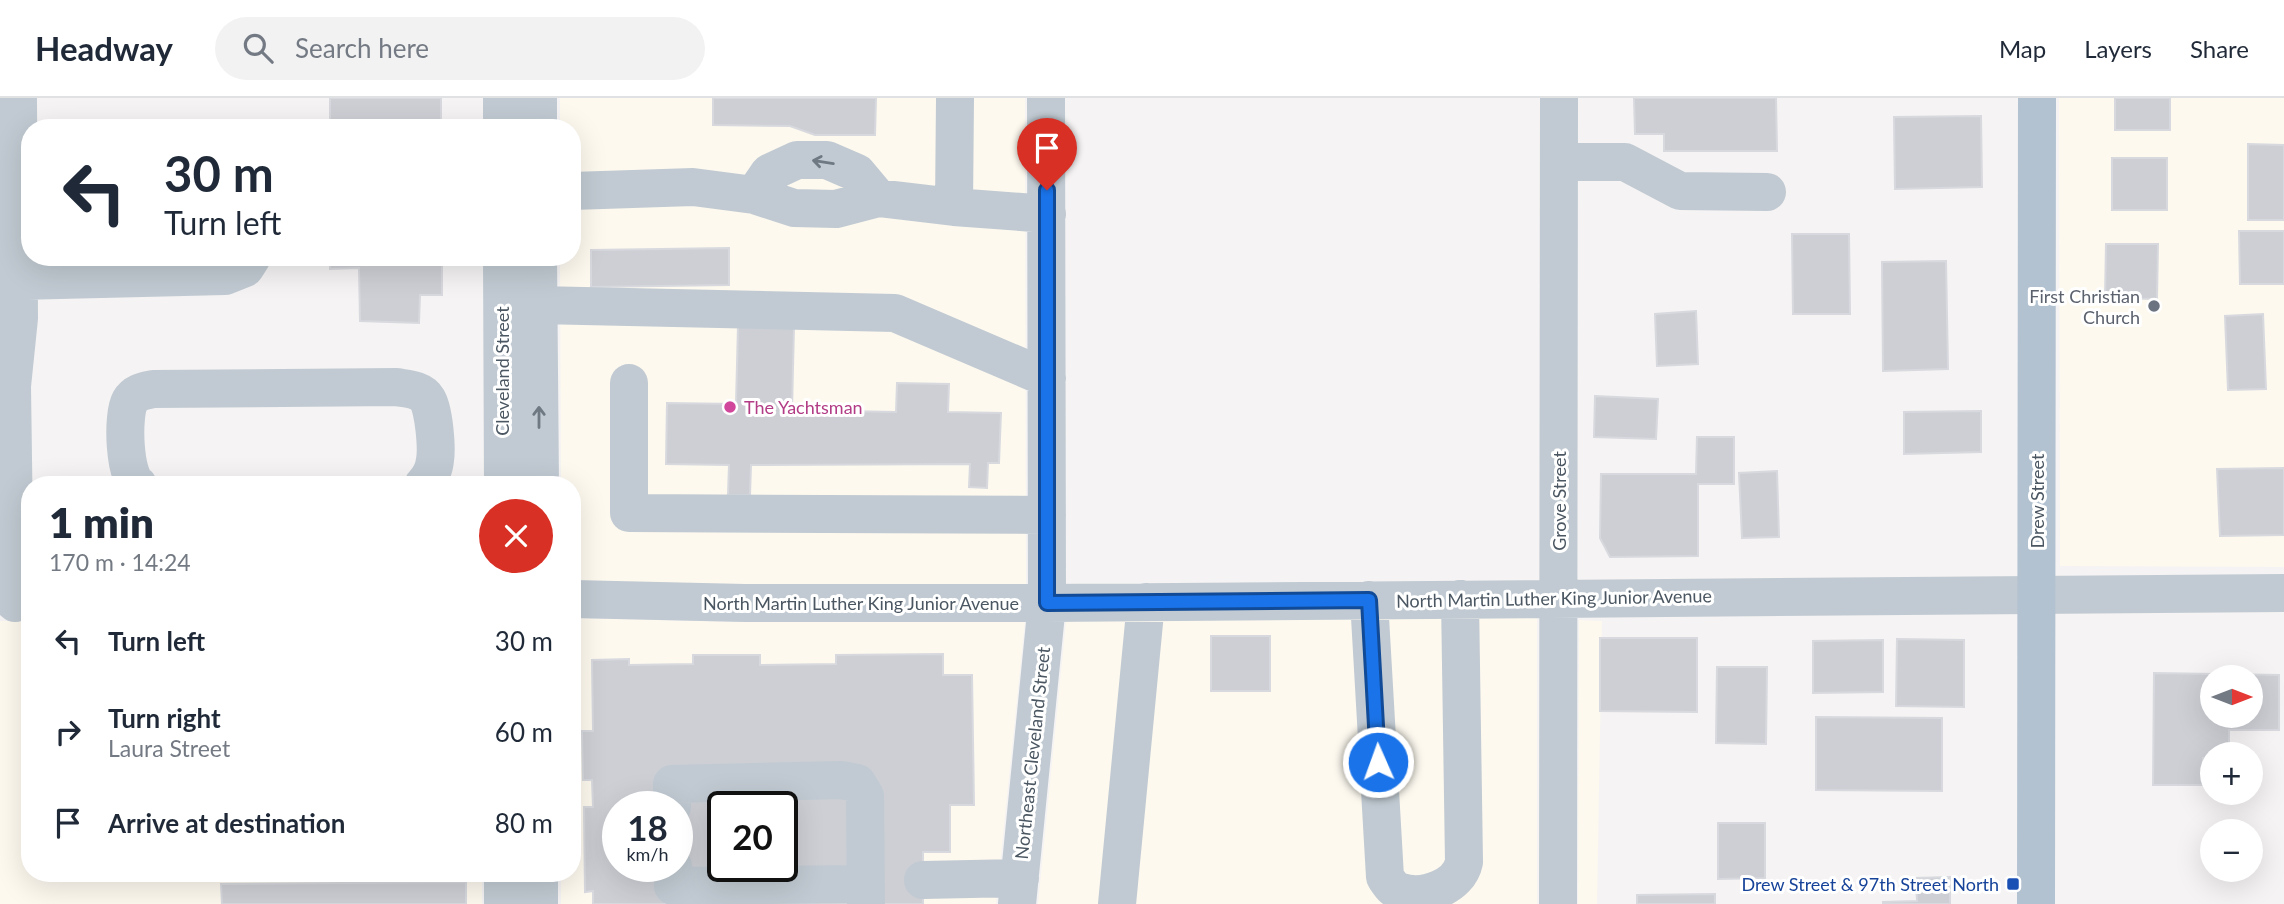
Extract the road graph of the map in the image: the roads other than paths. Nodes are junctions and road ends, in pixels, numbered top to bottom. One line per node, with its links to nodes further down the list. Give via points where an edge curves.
1 (502, 98): 8 (street)
2 (538, 98): 9 (street)
3 (955, 98): 14 (street)
4 (1046, 98): 15 (street, Northeast Cleveland Street)
5 (1559, 98): 11 (street, Grove Street)
6 (2037, 98): 30 (main road, Drew Street)
7 (12, 111): 10 (street)
8 (502, 119)
9 (538, 119)
10 (21, 153)
11 (1559, 162): 13 (street, via 1625,162 1680,191); 31 (street, Grove Street)
12 (581, 191): 14 (street, via 693,187 754,195 769,173 797,160 827,160 857,173 878,198)
13 (1767, 192)
14 (954, 207): 15 (street)
15 (1047, 214): 22 (street, Northeast Cleveland Street)
16 (21, 224): 20 (street)
17 (246, 266): 20 (street, via 225,276)
18 (502, 266): 26 (street, Cleveland Street)
19 (538, 266): 21 (street)
20 (18, 281): 36 (street, via 12,386)
21 (538, 305): 22 (street, via 895,313); 27 (street, one-way to 21)
22 (1047, 378): 28 (street, Northeast Cleveland Street)
23 (629, 383): 28 (street, via 629,513)
24 (130, 476): 25 (street, via 126,412 140,391 396,387 427,398 436,459)
25 (430, 476)
26 (503, 476)
27 (540, 476)
28 (1047, 514): 37 (street, Northeast Cleveland Street)
29 (2284, 593): 30 (street, North Martin Luther King Junior Avenue)
30 (2037, 594): 31 (street, North Martin Luther King Junior Avenue); 49 (main road, Drew Street)
31 (1559, 597): 32 (street, North Martin Luther King Junior Avenue); 48 (street, Grove Street)
32 (1460, 598): 34 (street, North Martin Luther King Junior Avenue); 34 (street, via 1464,862 1450,885 1423,893 1400,892 1384,877)
33 (581, 599): 37 (street, North Martin Luther King Junior Avenue)
34 (1369, 600): 35 (street, North Martin Luther King Junior Avenue)
35 (1146, 602): 37 (street, North Martin Luther King Junior Avenue); 47 (street)
36 (15, 603)
37 (1047, 603): 43 (street, Northeast Cleveland Street)
38 (672, 791): 44 (street, via 672,784 857,783 864,796)
39 (923, 880): 43 (street)
40 (503, 882): 45 (street)
41 (539, 882): 46 (street)
42 (673, 882): 44 (street, via 673,886)
43 (1018, 891)
44 (865, 894)
45 (503, 904)
46 (539, 904)
47 (1116, 904)
48 (1558, 904)
49 (2036, 904)

